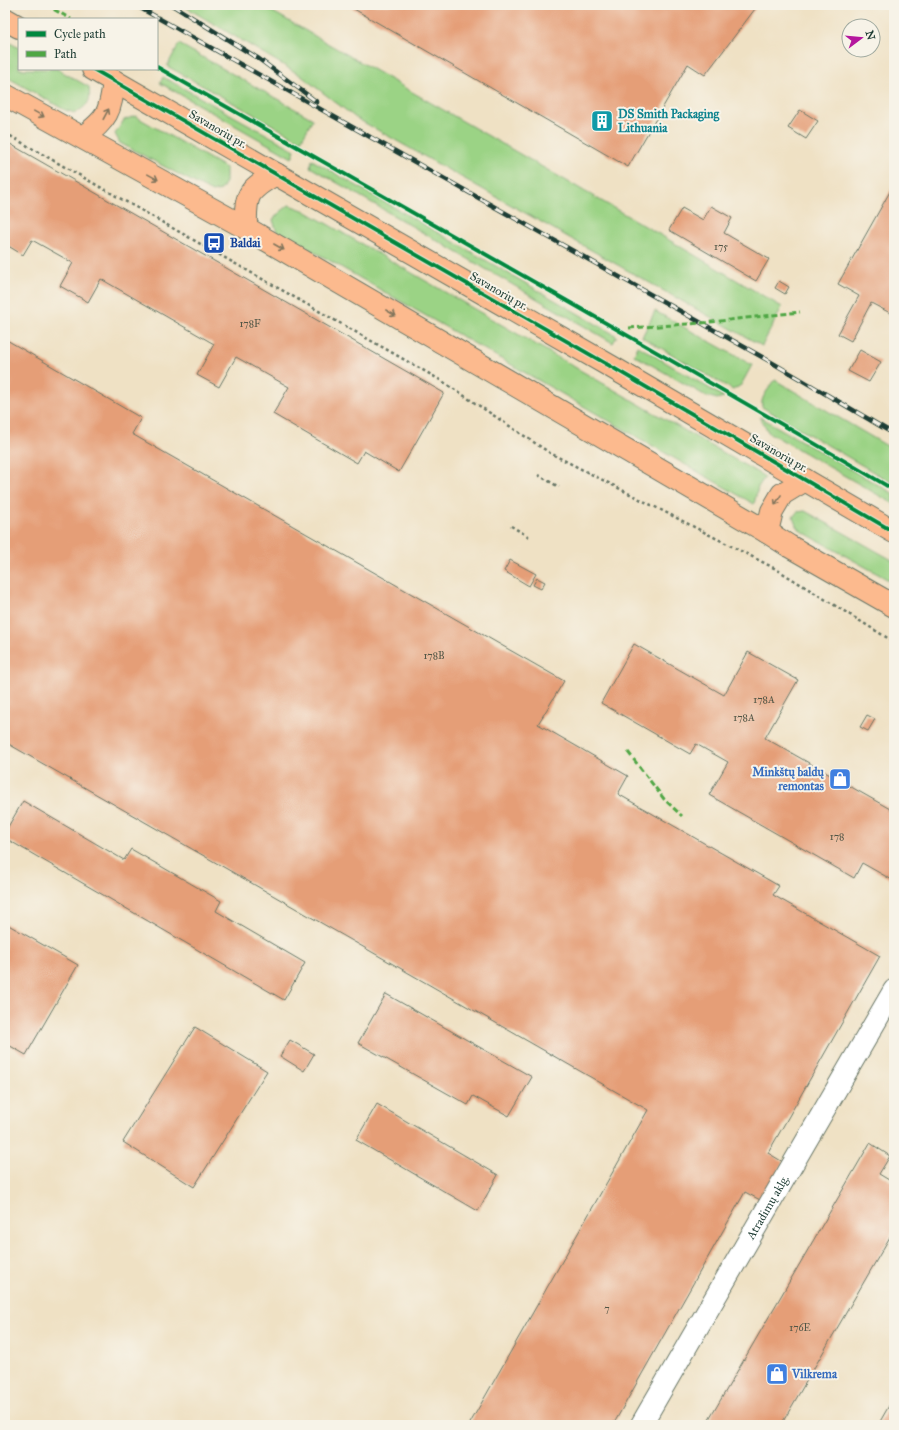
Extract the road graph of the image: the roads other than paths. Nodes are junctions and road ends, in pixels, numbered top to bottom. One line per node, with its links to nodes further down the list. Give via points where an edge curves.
1 (5, 18): 2 (highway)
2 (18, 26)
3 (95, 70): 4 (highway, Savanorių pr.)
4 (114, 81): 6 (highway, one-way to 4, via 99,125 107,114); 7 (highway, Savanorių pr.)
5 (5, 95): 6 (highway, one-way to 6)
6 (83, 137): 8 (highway, one-way to 8)
7 (276, 174): 8 (highway, via 258,184 248,196 245,211); 9 (highway, Savanorių pr.)
8 (246, 228): 10 (highway, one-way to 10)
9 (805, 480): 10 (highway, one-way to 10, via 782,494 772,511); 11 (highway, Savanorių pr.)
10 (767, 532): 12 (highway)
11 (894, 532)
12 (894, 606)
13 (894, 990): 14 (street, Atradimų aklg.)
14 (641, 1425)

